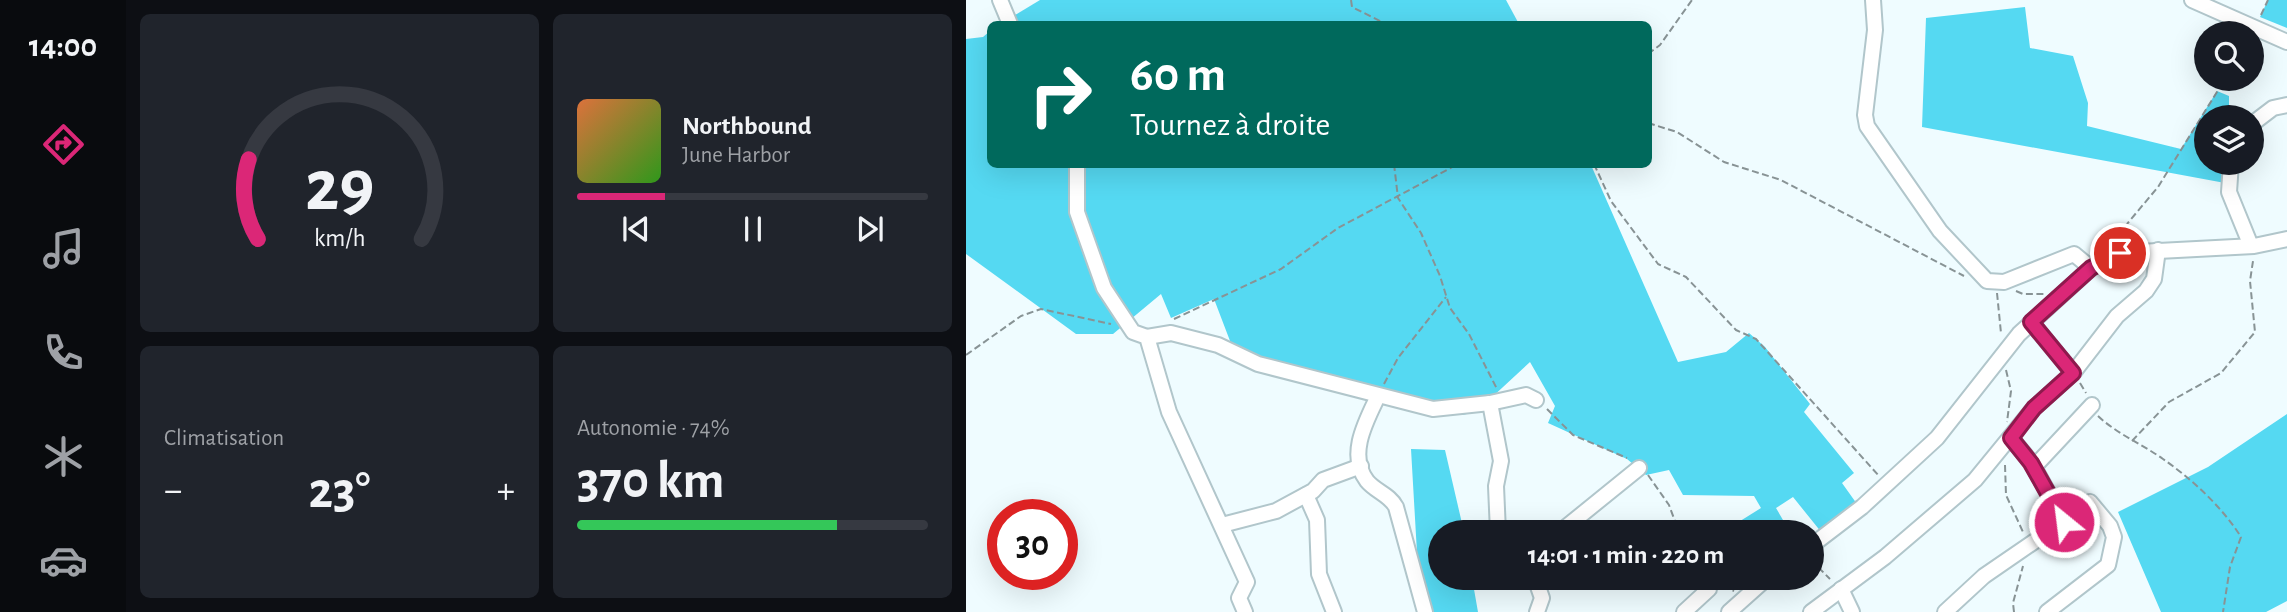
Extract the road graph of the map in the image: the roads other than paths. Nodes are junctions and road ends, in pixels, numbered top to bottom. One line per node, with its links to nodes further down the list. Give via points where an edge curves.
1 (1000, 0): 4 (street)
2 (1873, 0): 13 (street, via 1867,126 1954,248 1987,281 2004,282 2074,254)
3 (2192, 0): 5 (street)
4 (1009, 21)
5 (2287, 42)
6 (2287, 105): 7 (street)
7 (2264, 115)
8 (1077, 168): 15 (street, via 1077,212 1104,288 1129,327)
9 (2230, 175): 11 (street, via 2229,192)
10 (2287, 239): 11 (street)
11 (2252, 246): 12 (street)
12 (2158, 250): 13 (street, via 2120,253); 16 (street, via 2154,279 2146,291 2117,316)
13 (2091, 268): 14 (street)
14 (2031, 322): 16 (street); 30 (street, via 1937,438)
15 (1147, 337): 17 (street, via 1171,333 1219,345 1258,364); 29 (street, via 1169,412)
16 (2073, 373): 21 (street, via 2034,408)
17 (1378, 396): 19 (street, via 1433,408); 22 (street, via 1358,449)
18 (1536, 400): 19 (street, via 1526,395)
19 (1496, 401): 27 (street, via 1501,461 1496,486)
20 (2092, 405): 23 (street)
21 (2011, 438): 23 (street); 31 (street, via 1975,480 1928,522)
22 (1361, 466): 25 (street, via 1323,480); 37 (street, via 1368,483 1396,507)
23 (2034, 467): 26 (street)
24 (1639, 468): 28 (street)
25 (1306, 495): 29 (street, via 1276,511); 36 (street, via 1317,520 1319,574)
26 (2063, 517): 43 (street, via 2062,524 1984,576); 44 (street, via 2090,502 2114,537 2108,565)
27 (1497, 520)
28 (1575, 520)
29 (1222, 525): 35 (street, via 1247,582 1239,598)
30 (1824, 535)
31 (1841, 589): 41 (street); 42 (street)
32 (1539, 590): 38 (street, via 1542,598)
33 (1708, 590): 39 (street)
34 (1753, 590): 40 (street)
35 (1245, 612)
36 (1334, 612)
37 (1425, 612)
38 (1537, 612)
39 (1684, 612)
40 (1729, 612)
41 (1811, 612)
42 (1852, 612)
43 (1945, 612)
44 (2047, 612)

